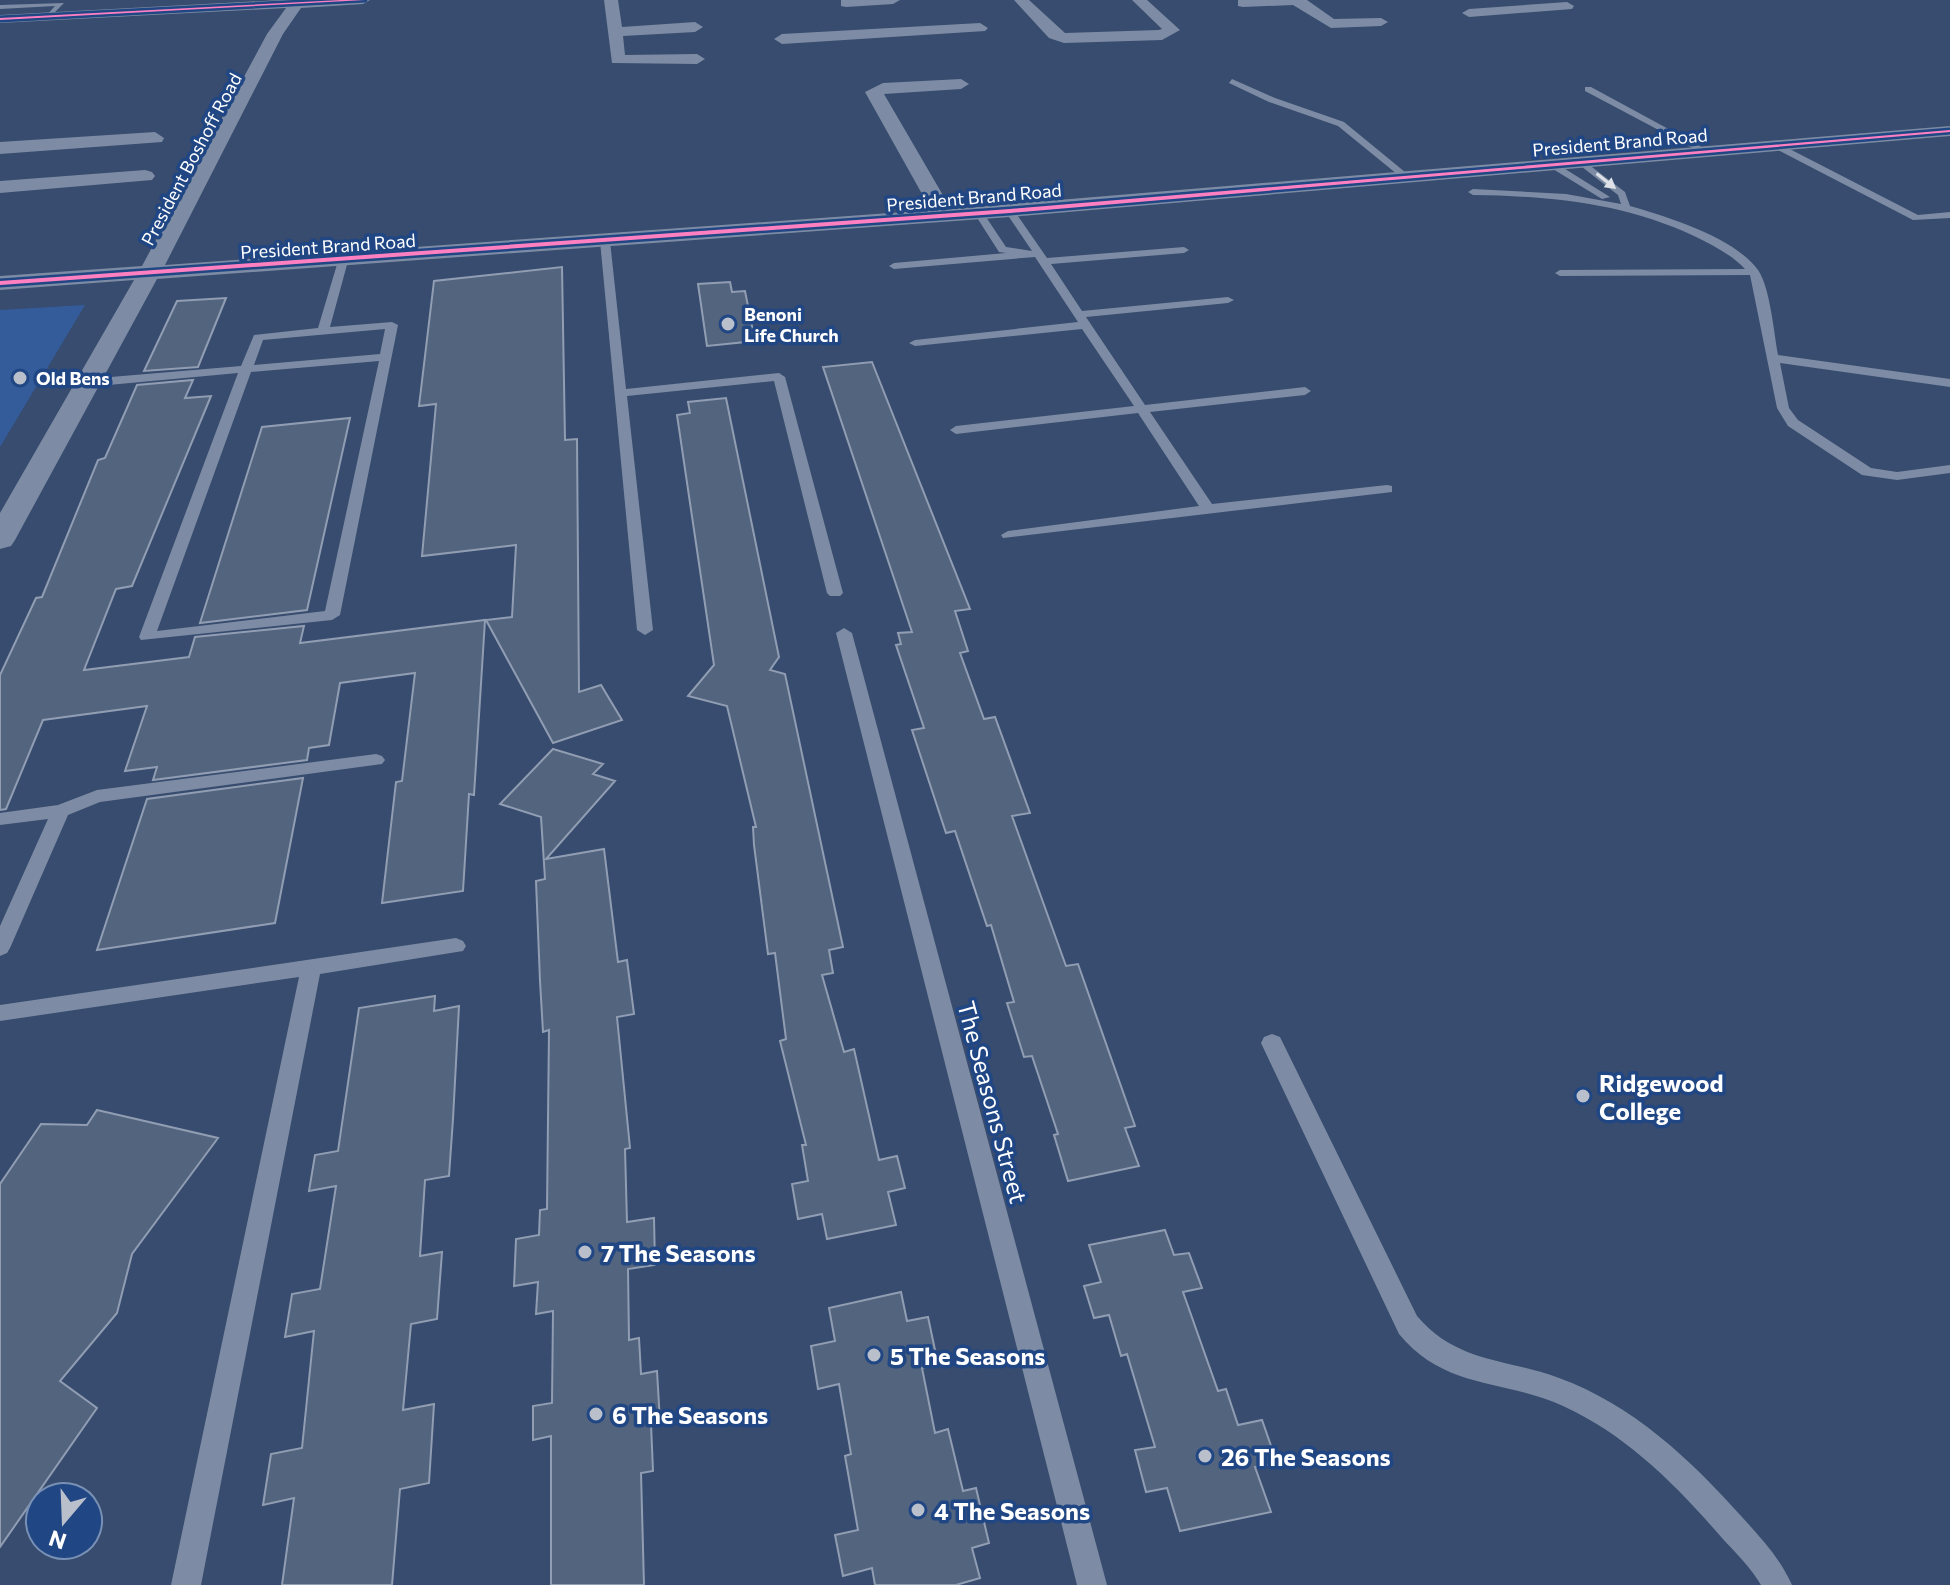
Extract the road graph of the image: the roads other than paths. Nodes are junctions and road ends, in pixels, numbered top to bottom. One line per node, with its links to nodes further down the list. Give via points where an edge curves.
1 (363, 0): 8 (street)
2 (611, 0): 20 (street)
3 (893, 0): 7 (street)
4 (1021, 0): 5 (street, via 1054,35 1071,40 1172,30)
5 (1139, 0)
6 (1297, 0): 9 (street); 16 (street)
7 (845, 1): 21 (street)
8 (297, 2): 13 (street); 50 (street, President Boshoff Road, via 249,81)
9 (1243, 3)
10 (1468, 6): 11 (street, via 1488,12)
11 (1567, 6)
12 (0, 7): 13 (lane, via 62,4)
13 (49, 16): 14 (street)
14 (0, 19)
15 (1381, 22): 16 (street)
16 (1331, 24): 17 (street)
17 (1300, 26)
18 (695, 27): 20 (street)
19 (980, 28): 21 (street)
20 (614, 32): 23 (street, via 620,61)
21 (864, 34): 22 (street)
22 (782, 39)
23 (697, 59)
24 (1232, 81): 35 (lane, via 1341,124)
25 (961, 84): 42 (street, via 874,92)
26 (1588, 89): 31 (lane)
27 (1950, 131): 29 (street, President Brand Road)
28 (155, 138): 30 (street)
29 (1775, 145): 31 (street, President Brand Road); 41 (lane, via 1916,218)
30 (0, 148)
31 (1705, 151): 32 (street, President Brand Road)
32 (1580, 161): 33 (street, President Brand Road); 38 (lane, one-way to 38, via 1622,194)
33 (1551, 164): 35 (street, President Brand Road); 38 (lane)
34 (145, 176): 36 (street)
35 (1406, 177): 39 (street, President Brand Road)
36 (0, 187)
37 (1473, 192): 38 (lane)
38 (1626, 205): 48 (lane, via 1729,250)
39 (1010, 211): 40 (street, President Brand Road); 45 (lane)
40 (979, 213): 42 (street, President Brand Road); 45 (lane, via 1003,250)
41 (1950, 215)
42 (945, 216): 43 (street, President Brand Road)
43 (605, 241): 46 (street, President Brand Road); 62 (lane)
44 (1184, 250): 45 (lane)
45 (1039, 258): 47 (lane); 53 (lane)
46 (343, 261): 50 (street, President Brand Road); 54 (lane)
47 (894, 266)
48 (1754, 272): 49 (lane); 57 (lane)
49 (1560, 273)
50 (148, 275): 51 (street, President Brand Road); 59 (street, President Boshoff Road)
51 (0, 283)
52 (1228, 300): 53 (lane)
53 (1081, 320): 55 (lane); 63 (lane)
54 (323, 331): 56 (lane, via 392,325); 58 (lane, via 258,337)
55 (915, 343)
56 (386, 357): 58 (lane); 58 (lane, via 332,615 147,637)
57 (1773, 358): 60 (lane); 65 (lane, via 1783,408 1793,423 1867,472 1897,476)
58 (246, 369): 59 (lane)
59 (87, 383): 69 (street, President Boshoff Road)
60 (1950, 383)
61 (1305, 391): 63 (lane)
62 (621, 393): 70 (lane, via 779,377); 71 (lane)
63 (1140, 409): 64 (lane); 67 (lane)
64 (956, 430)
65 (1950, 469)
66 (1387, 489): 67 (lane)
67 (1208, 509): 68 (lane)
68 (1008, 535)
69 (0, 540)
70 (835, 593)
71 (645, 630)
72 (844, 633): 82 (lane, The Seasons Street)
73 (376, 760): 74 (lane, via 97,796)
74 (61, 811): 75 (lane); 77 (lane)
75 (0, 819)
76 (456, 946): 78 (lane)
77 (0, 948)
78 (311, 967): 79 (lane); 81 (lane)
79 (0, 1013)
80 (1272, 1043): 83 (lane, via 1408,1325 1429,1348 1456,1363 1506,1373 1572,1396 1653,1445 1767,1567)
81 (186, 1585)
82 (1092, 1585)
83 (1777, 1585)

